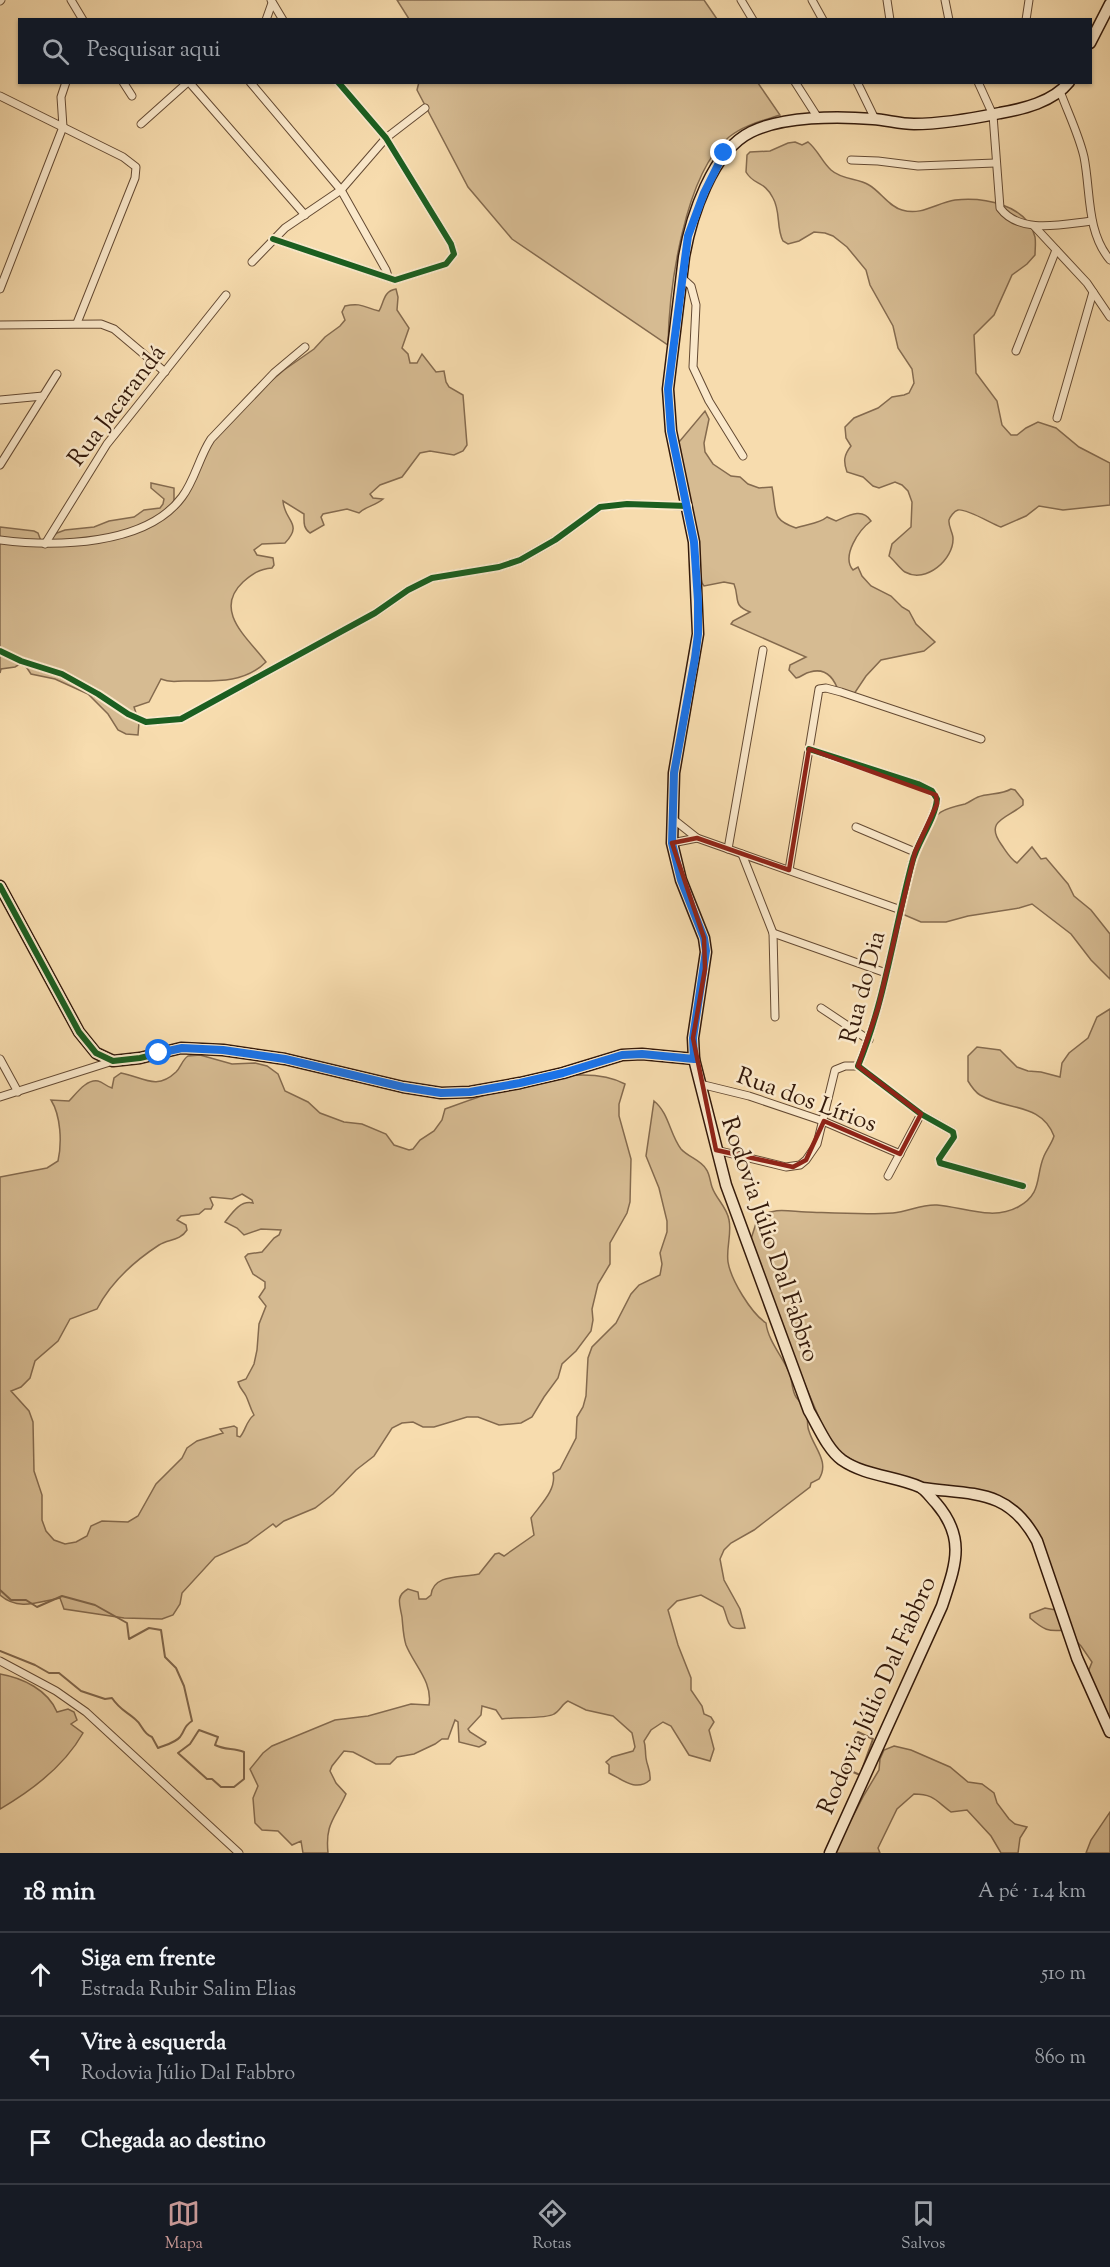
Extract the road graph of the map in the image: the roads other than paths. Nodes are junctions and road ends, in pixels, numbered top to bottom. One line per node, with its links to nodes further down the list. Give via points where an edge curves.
1 (70, 0): 10 (street)
2 (741, 0): 13 (street)
3 (812, 0): 14 (street)
4 (887, 0): 15 (street)
5 (945, 0): 16 (street)
6 (1029, 0): 17 (street)
7 (1103, 0): 18 (main road)
8 (271, 1): 11 (street); 12 (street)
9 (1110, 4): 18 (main road)
10 (82, 18)
11 (267, 18)
12 (280, 18)
13 (752, 18)
14 (822, 18)
15 (890, 18)
16 (947, 18)
17 (1026, 18)
18 (1097, 30): 19 (main road)
19 (1092, 39)
20 (65, 84): 38 (street, via 61,97)
21 (124, 84): 32 (street)
22 (186, 84): 37 (street)
23 (190, 84): 43 (street)
24 (252, 84): 42 (street)
25 (340, 84): 39 (street)
26 (796, 84): 35 (street)
27 (858, 84): 36 (street)
28 (979, 84): 34 (street)
29 (1067, 84): 30 (main road, Rodovia Júlio Dal Fabbro)
30 (1060, 91): 34 (main road, Rodovia Júlio Dal Fabbro, via 1016,111); 44 (street, via 1084,158)
31 (0, 96): 38 (street)
32 (132, 96)
33 (425, 108): 39 (street)
34 (993, 115): 36 (main road, Rodovia Júlio Dal Fabbro, via 936,123); 41 (street)
35 (818, 118): 36 (main road, Rodovia Júlio Dal Fabbro); 51 (main road, Rodovia Júlio Dal Fabbro, via 752,132 724,153 690,228)
36 (875, 119)
37 (141, 124)
38 (63, 128): 52 (street); 56 (street, via 123,157 135,167 135,178)
39 (386, 138): 42 (street); 50 (street, via 454,249 446,264 395,280)
40 (851, 160): 41 (street, via 918,166)
41 (995, 162): 45 (street, via 1000,208 1008,216)
42 (341, 190): 43 (street); 50 (street)
43 (305, 214): 46 (street)
44 (1092, 221): 45 (street); 48 (street)
45 (1034, 226): 47 (street)
46 (273, 239): 49 (street); 50 (street)
47 (1056, 250): 53 (street); 59 (street)
48 (1110, 260)
49 (252, 262)
50 (388, 276)
51 (681, 278): 65 (street, via 690,286 696,305 693,367); 67 (main road, Rodovia Júlio Dal Fabbro, via 668,389 671,431)
52 (0, 290)
53 (1093, 292): 55 (street); 64 (street)
54 (226, 295): 60 (street, Rua Jacarandá)
55 (1110, 317)
56 (77, 323): 57 (street); 60 (street, via 114,329)
57 (0, 325)
58 (305, 347): 69 (street, via 274,373 211,439 183,496 171,511 121,535)
59 (1016, 351)
60 (165, 372): 69 (street, Rua Jacarandá, via 107,444)
61 (57, 374): 62 (street)
62 (43, 396): 63 (street); 66 (street)
63 (0, 400)
64 (1057, 418)
65 (743, 456)
66 (0, 465)
67 (687, 506): 71 (street, via 600,507 520,560 432,578 408,590 375,613 181,719 146,722 62,674); 74 (main road, Rodovia Júlio Dal Fabbro, via 694,542 698,634 677,748)
68 (0, 540): 69 (street)
69 (45, 544)
70 (763, 650): 78 (street)
71 (0, 651)
72 (981, 739): 73 (street, via 826,688 818,691)
73 (809, 749): 79 (street, Rua do Dia, via 918,784 936,795 937,804); 81 (street)
74 (673, 819): 76 (street); 77 (main road, Rodovia Júlio Dal Fabbro)
75 (856, 827): 79 (street)
76 (697, 838): 77 (street); 78 (street)
77 (672, 843): 90 (main road, Rodovia Júlio Dal Fabbro, via 706,951 693,1038)
78 (728, 849): 80 (street)
79 (915, 852): 83 (street, Rua do Dia)
80 (741, 854): 81 (street); 84 (street)
81 (789, 870): 83 (street)
82 (0, 886): 91 (main road, via 79,1032 96,1053)
83 (901, 910): 85 (street, Rua do Dia)
84 (773, 933): 85 (street); 87 (street)
85 (886, 973): 88 (street, Rua do Dia)
86 (821, 1008): 88 (street)
87 (775, 1017)
88 (869, 1040): 92 (street, Rua do Dia)
89 (0, 1059): 94 (street)
90 (694, 1059): 91 (main road, via 622,1055 563,1073 453,1093 403,1087 285,1059 223,1050 182,1048); 93 (main road, Rodovia Júlio Dal Fabbro)
91 (113, 1061): 94 (street)
92 (858, 1066): 96 (street, Rua do Dia); 97 (street, via 836,1070)
93 (700, 1084): 97 (street, Rua dos Lírios); 98 (main road, Rodovia Júlio Dal Fabbro)
94 (18, 1092): 95 (street)
95 (0, 1097)
96 (921, 1114): 99 (street); 101 (street, Rua do Dia, via 954,1135 940,1163)
97 (823, 1121): 98 (street, via 812,1153 793,1167); 99 (street, Rua dos Lírios)
98 (716, 1150): 102 (main road, Rodovia Júlio Dal Fabbro, via 800,1390 823,1436 840,1459 857,1468)
99 (900, 1154): 100 (street)
100 (888, 1176)
101 (1023, 1186)
102 (922, 1488): 104 (main road, via 990,1497 1017,1512 1028,1524 1077,1658); 106 (main road, Rodovia Júlio Dal Fabbro, via 954,1532 955,1565 942,1606)
103 (0, 1661): 105 (street, via 86,1712)
104 (1110, 1732)
105 (239, 1853)
106 (830, 1853)

